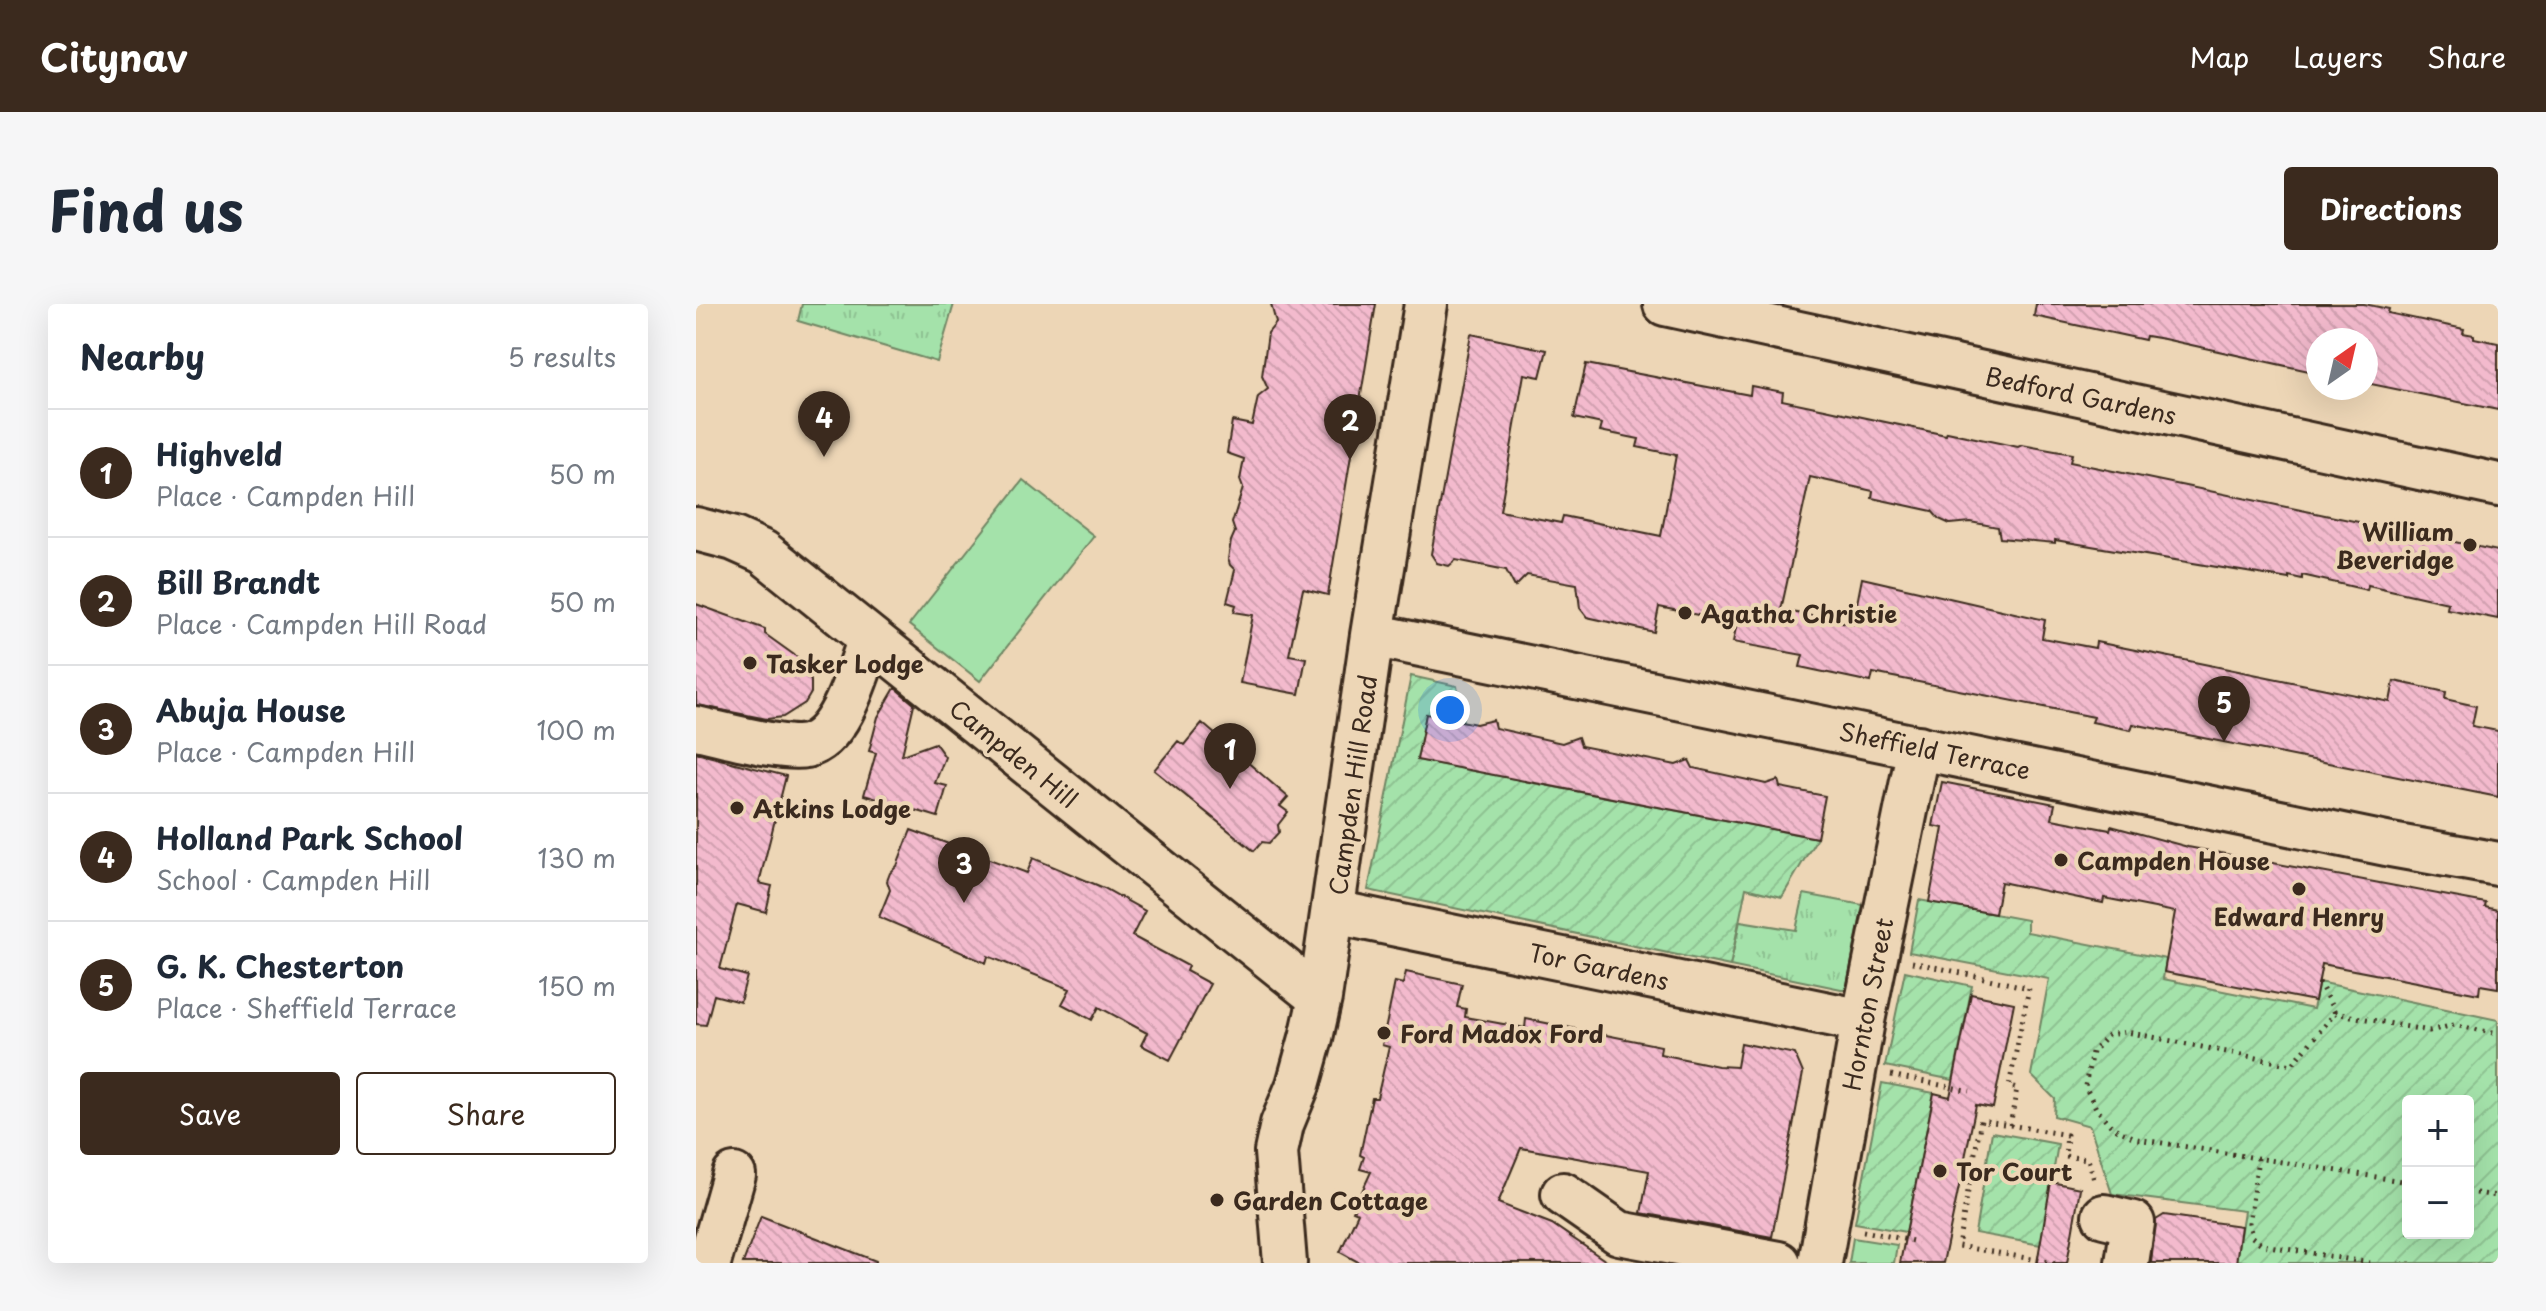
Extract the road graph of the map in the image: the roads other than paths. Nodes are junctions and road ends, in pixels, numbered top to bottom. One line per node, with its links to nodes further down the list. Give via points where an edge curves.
1 (1426, 304): 5 (street, Campden Hill Road)
2 (1665, 304): 3 (street, Bedford Gardens)
3 (2498, 485)
4 (696, 529): 6 (street, Campden Hill, via 763,552)
5 (1372, 635): 8 (street, Sheffield Terrace); 10 (street, Campden Hill Road)
6 (870, 638): 7 (street, via 844,708 821,738 807,746); 11 (street, Campden Hill)
7 (696, 728)
8 (1919, 747): 9 (street, Sheffield Terrace); 12 (street, Hornton Street)
9 (2498, 864)
10 (1334, 912): 11 (street, Campden Hill Road); 12 (street, Tor Gardens)
11 (1320, 998): 18 (street, Campden Hill Road, via 1276,1152)
12 (1863, 1021): 16 (street, Hornton Street)
13 (734, 1175): 17 (street)
14 (1563, 1194): 19 (street, via 1619,1233)
15 (2104, 1216): 20 (street, via 2133,1223)
16 (1823, 1244)
17 (709, 1263)
18 (1285, 1263)
19 (1779, 1263)
20 (2127, 1263)

